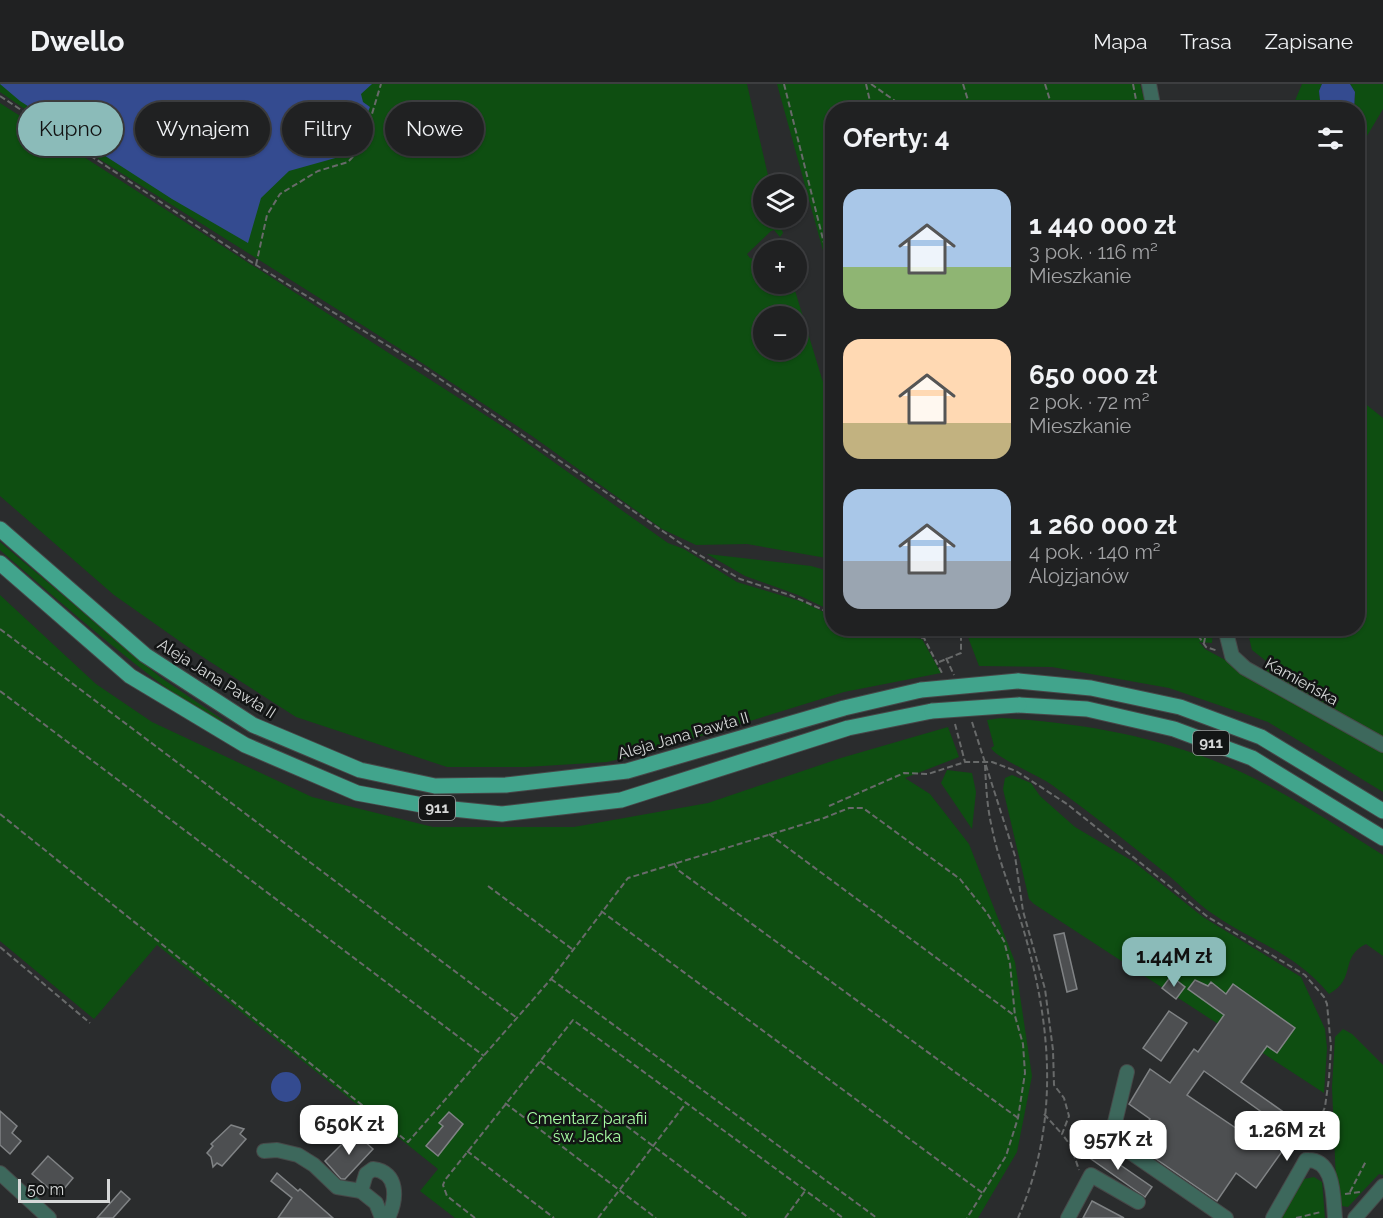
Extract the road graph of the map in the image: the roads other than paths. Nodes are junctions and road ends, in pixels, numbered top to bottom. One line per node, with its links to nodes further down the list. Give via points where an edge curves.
1 (1149, 84): 2 (street)
2 (1152, 102)
3 (0, 529): 7 (main road, Aleja Jana Pawła II / 911, bridge, via 145,655 253,725 360,770 435,786 506,785 627,771 844,708 921,690 1018,681 1091,688 1180,707 1261,737)
4 (0, 563): 8 (main road, 911, bridge, via 130,676 245,745 357,793 502,814 621,800 848,728 932,711 1019,705 1087,709 1174,729 1252,758)
5 (1227, 636): 6 (street, Kamieńska, via 1232,656 1245,668)
6 (1383, 745)
7 (1383, 812)
8 (1383, 838)
9 (1127, 1072): 20 (street, via 1111,1139)
10 (264, 1150): 13 (street, via 298,1155 337,1186)
11 (0, 1173): 16 (street)
12 (1383, 1186): 22 (street)
13 (361, 1191): 17 (street, via 376,1203); 18 (street, via 366,1174 373,1169 390,1176 395,1193)
14 (1138, 1202): 19 (street, via 1091,1175)
15 (1330, 1215): 21 (street, via 1330,1177 1324,1166 1306,1160)
16 (49, 1218)
17 (382, 1218)
18 (388, 1218)
19 (1068, 1218)
20 (1226, 1218)
21 (1273, 1218)
22 (1355, 1218)

